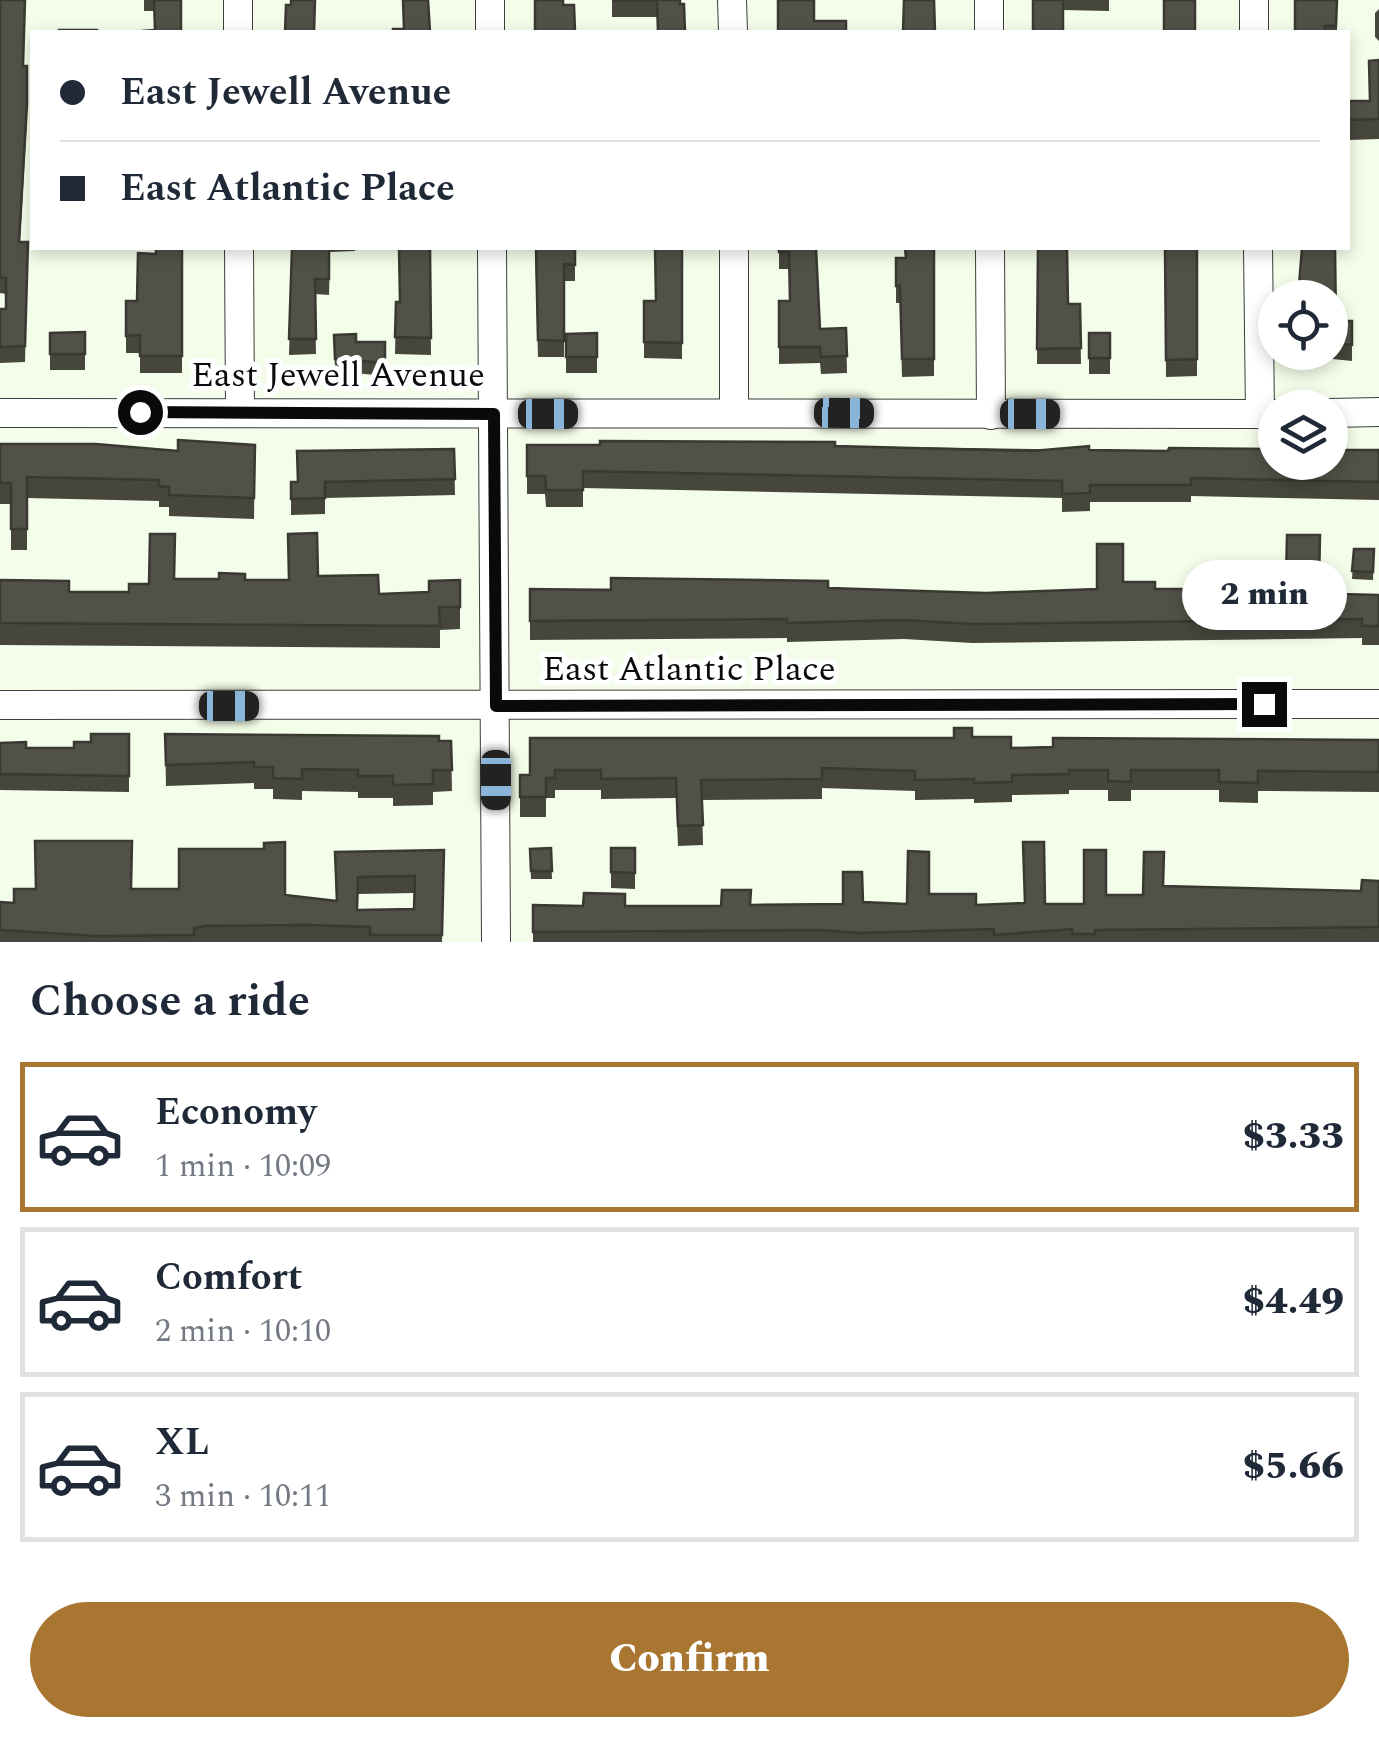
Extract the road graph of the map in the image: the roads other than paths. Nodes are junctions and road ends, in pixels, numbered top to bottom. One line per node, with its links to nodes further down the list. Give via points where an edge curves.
1 (238, 0): 6 (street)
2 (490, 0): 7 (street)
3 (732, 0): 8 (street)
4 (989, 0): 9 (street)
5 (1254, 0): 10 (street)
6 (238, 30)
7 (490, 30)
8 (733, 30)
9 (989, 30)
10 (1254, 30)
11 (239, 250): 17 (street)
12 (492, 250): 22 (street)
13 (734, 250): 18 (street)
14 (990, 250): 24 (street)
15 (1258, 250): 16 (street)
16 (1267, 390)
17 (240, 410): 20 (street, East Jewell Avenue); 22 (street, East Jewell Avenue)
18 (734, 412): 22 (street, East Jewell Avenue); 24 (street, East Jewell Avenue)
19 (1379, 412): 21 (street)
20 (0, 413)
21 (1348, 413)
22 (494, 414): 27 (street)
23 (1258, 414): 24 (street, East Jewell Avenue)
24 (991, 415)
25 (1379, 704): 27 (street, East Atlantic Place)
26 (0, 705): 27 (street, East Atlantic Place)
27 (496, 706): 28 (street)
28 (496, 942)

